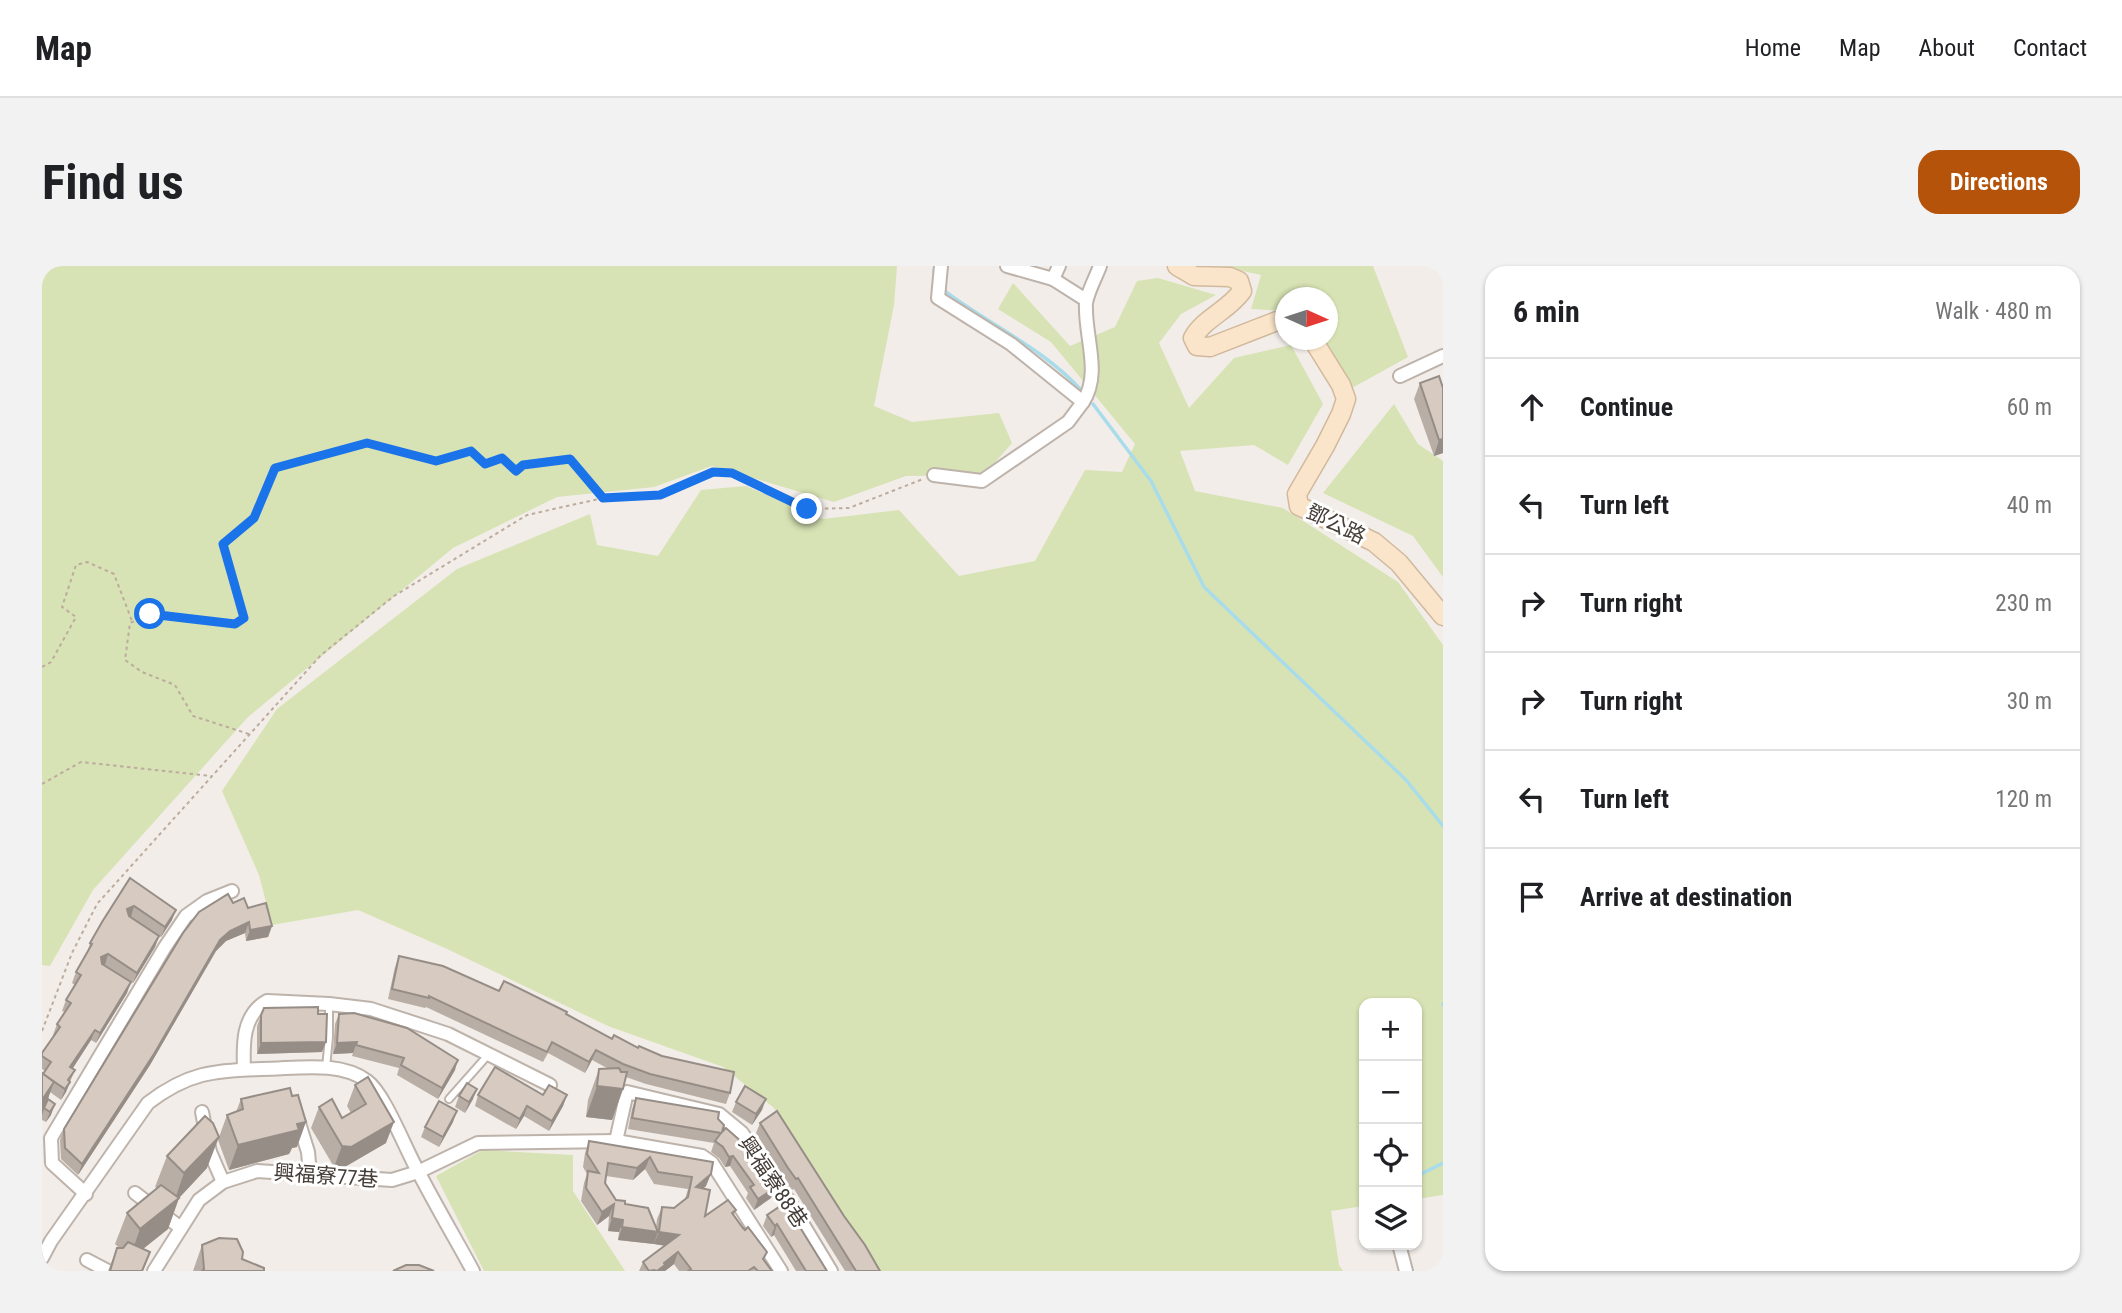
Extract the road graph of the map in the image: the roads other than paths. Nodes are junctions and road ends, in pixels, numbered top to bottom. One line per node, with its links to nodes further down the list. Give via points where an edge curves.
1 (941, 266): 12 (street, via 938,298 1011,344)
2 (1007, 266): 6 (street)
3 (1059, 266): 6 (street)
4 (1100, 266): 7 (street)
5 (1177, 266): 8 (street, via 1194,276 1230,277 1239,281 1242,291 1234,303 1199,328 1193,338 1197,346 1210,347)
6 (1053, 279): 7 (street)
7 (1086, 300): 12 (street, via 1092,367 1090,391)
8 (1275, 322)
9 (1319, 350): 14 (street, 鄧公路, via 1346,399 1297,494 1299,506 1374,542 1399,563)
10 (1443, 356): 11 (street)
11 (1400, 376)
12 (1083, 402): 13 (street, via 1068,422 982,481)
13 (934, 475)
14 (1443, 616)
15 (232, 891): 29 (street, via 186,916 160,944 51,1138 52,1163)
16 (329, 1004): 17 (street, via 371,1009); 18 (lane); 19 (street, via 267,1001 259,1005 243,1035)
17 (489, 1053): 20 (street); 21 (lane)
18 (326, 1068): 19 (street); 25 (street, via 348,1071 368,1081)
19 (244, 1069): 29 (street, via 189,1078 148,1103)
20 (550, 1085)
21 (449, 1099)
22 (294, 1105): 26 (street)
23 (202, 1112): 27 (street, via 210,1152)
24 (616, 1141): 25 (street, 興福寮88巷, via 478,1143); 37 (street, 興福寮88巷, via 702,1156 712,1163); 38 (street, 興福寮88巷, via 622,1091 719,1114 742,1133)
25 (418, 1172): 26 (street, 興福寮77巷, via 392,1180); 36 (street)
26 (310, 1174): 27 (street, 興福寮77巷, via 257,1171)
27 (223, 1182): 30 (street, 興福寮77巷, via 199,1200)
28 (135, 1193): 30 (street)
29 (86, 1194): 32 (street)
30 (181, 1228): 35 (street, 興福寮77巷)
31 (1400, 1250): 39 (street)
32 (42, 1258)
33 (87, 1260): 34 (street)
34 (108, 1271)
35 (153, 1271)
36 (473, 1271)
37 (781, 1271)
38 (831, 1271)
39 (1406, 1271)

